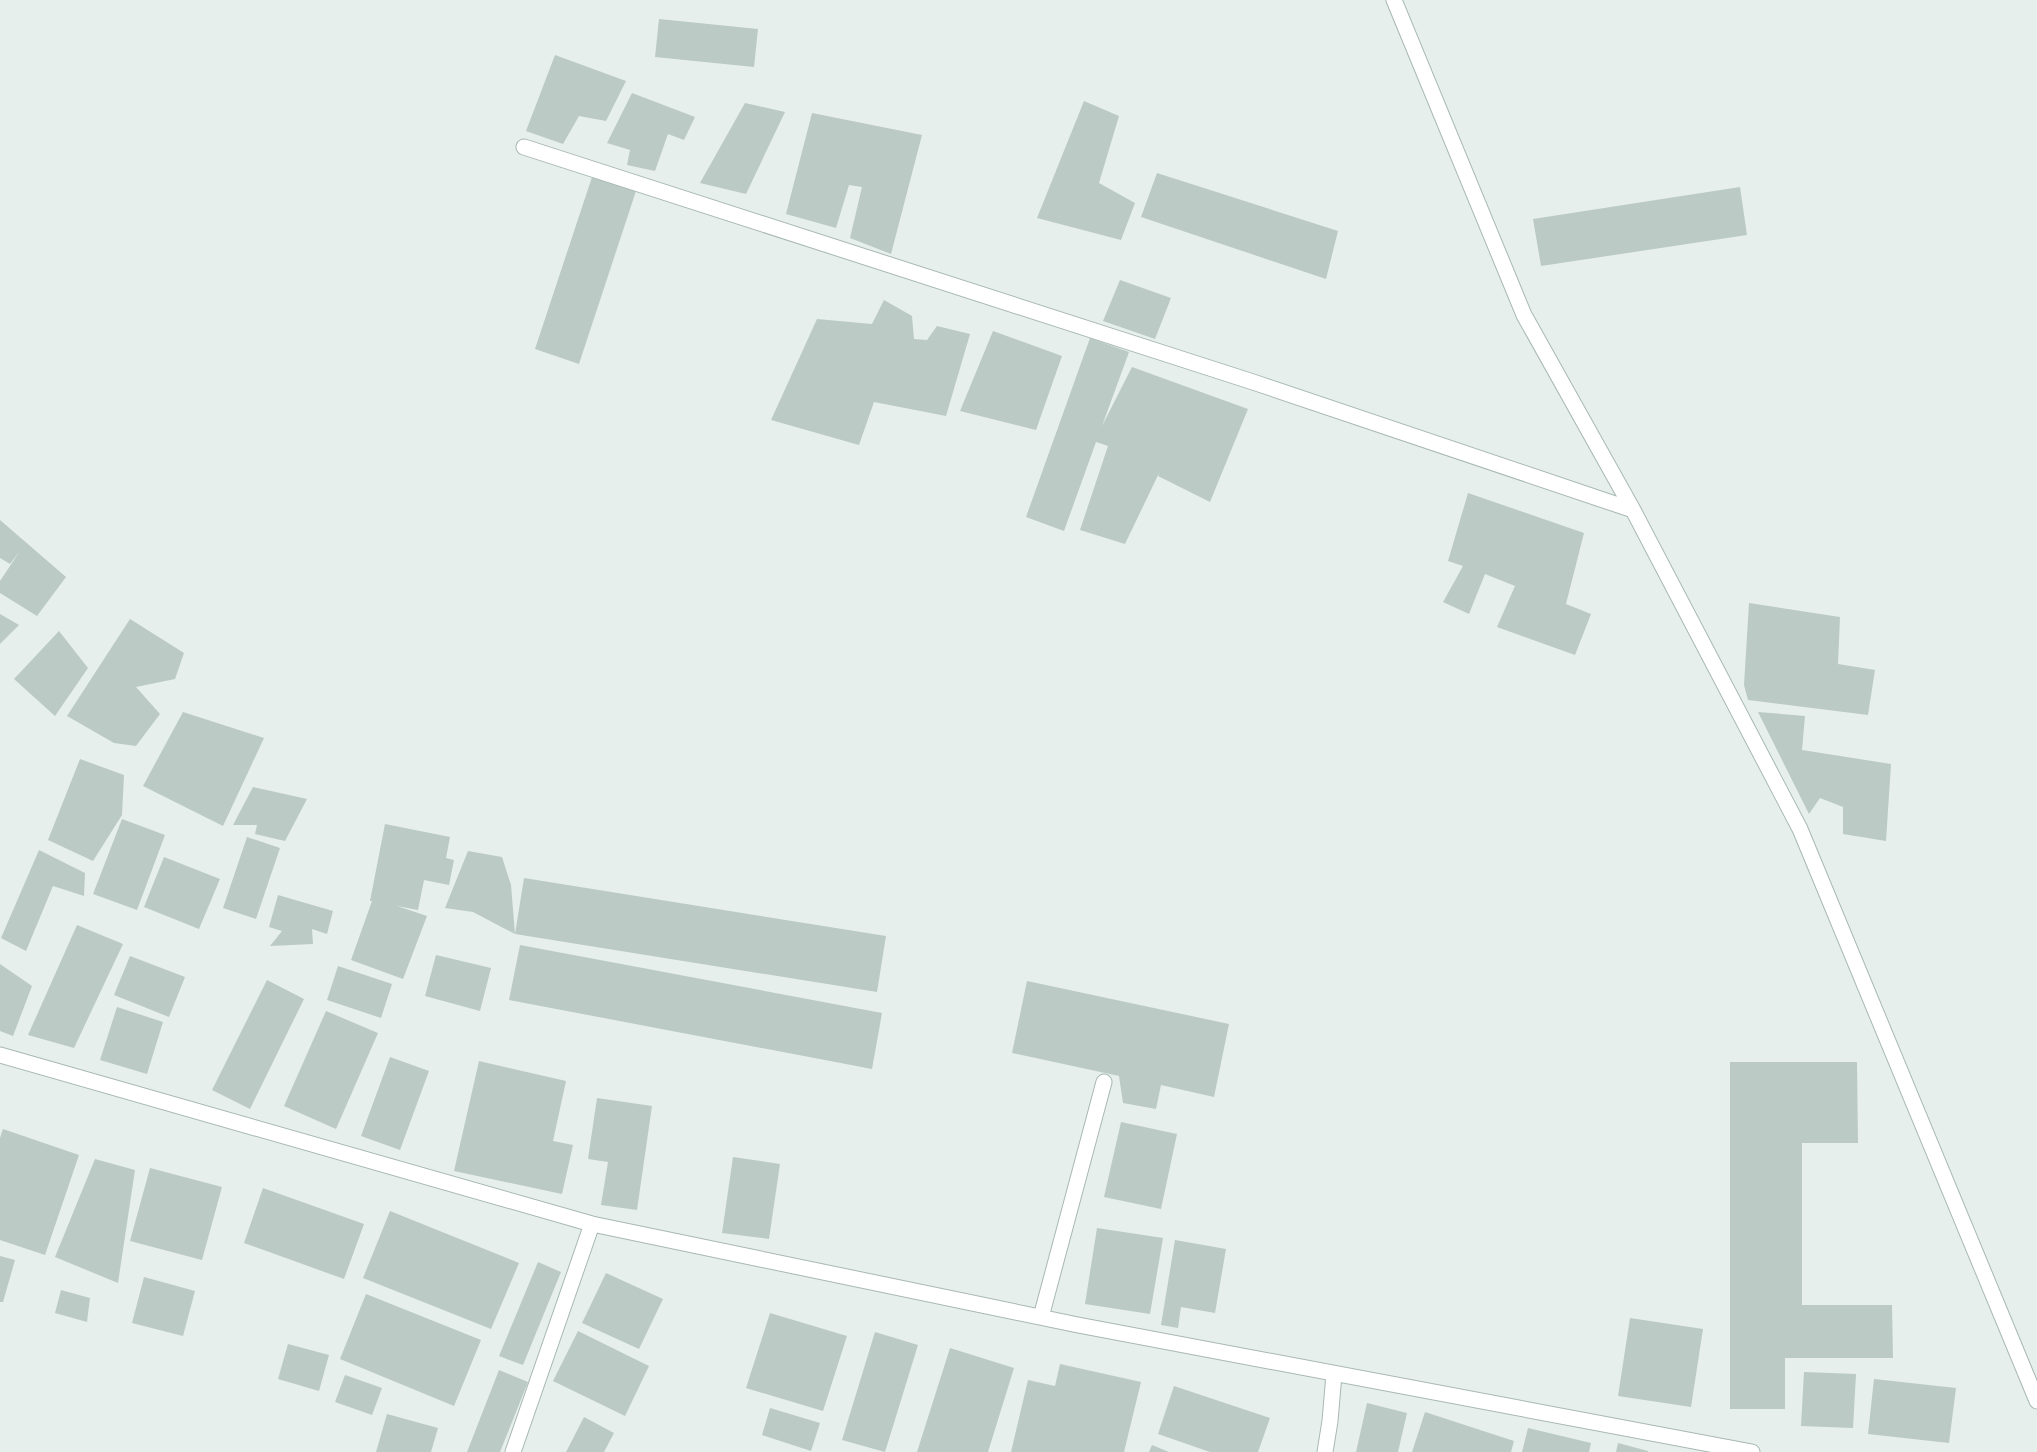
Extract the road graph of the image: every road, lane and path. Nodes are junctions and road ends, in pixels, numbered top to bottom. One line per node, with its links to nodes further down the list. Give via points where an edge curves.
1 (1394, 0): 3 (street, via 1524,315)
2 (524, 147): 3 (street, via 1244,379)
3 (1633, 510): 9 (street, via 1800,829)
4 (0, 1055): 6 (street)
5 (1104, 1082): 7 (street)
6 (592, 1224): 7 (street); 10 (street)
7 (1041, 1318): 8 (street)
8 (1334, 1374): 11 (street); 12 (street)
9 (2037, 1401)
10 (512, 1452)
11 (1325, 1452)
12 (1752, 1452)

